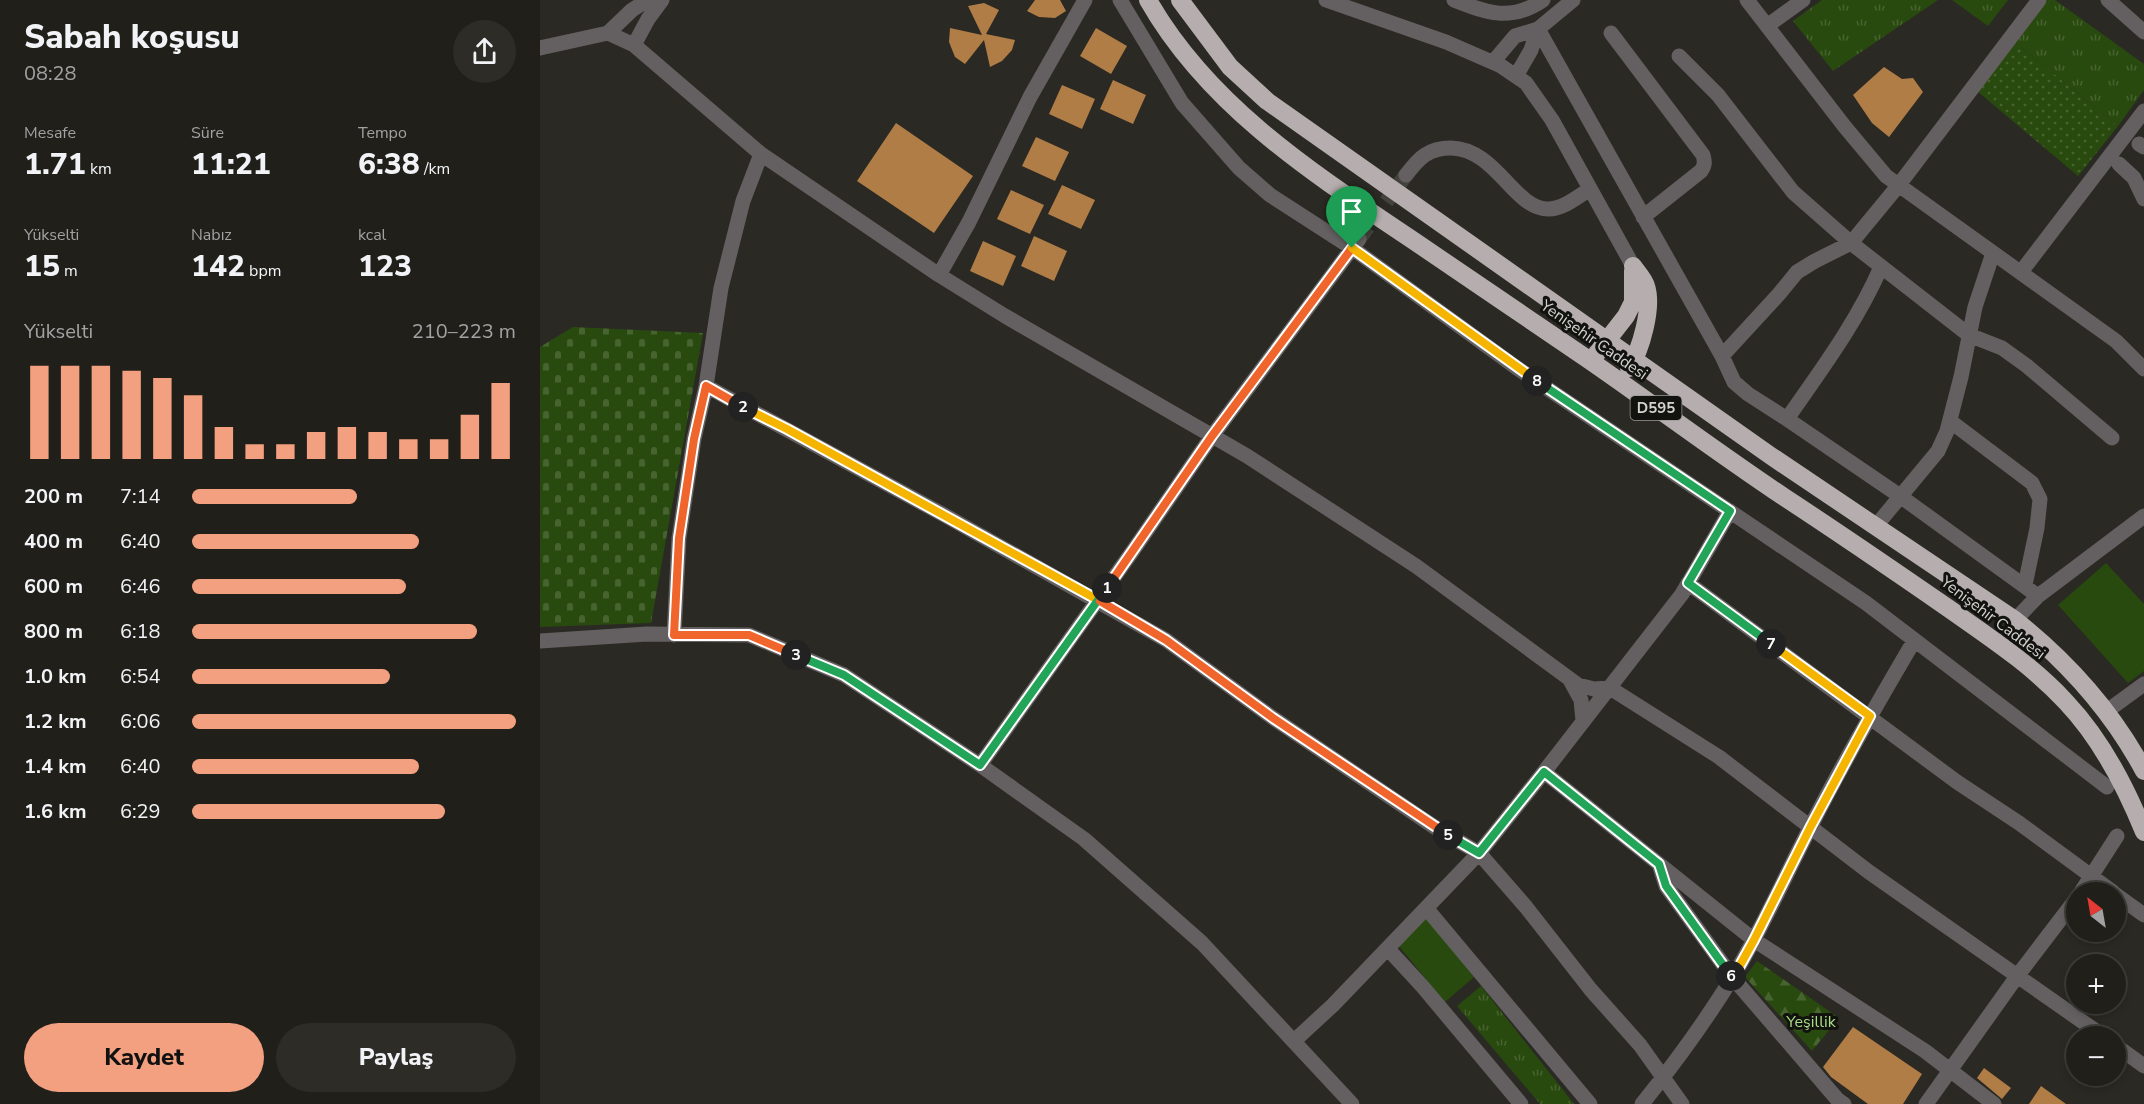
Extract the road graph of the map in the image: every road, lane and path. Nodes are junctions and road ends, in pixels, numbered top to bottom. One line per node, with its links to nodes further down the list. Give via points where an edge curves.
1 (648, 0): 19 (street)
2 (662, 0): 21 (street)
3 (1085, 0): 40 (street, via 1030,97)
4 (1120, 0): 35 (street, via 1182,103 1239,168 1270,195)
5 (1148, 0): 45 (highway, Yenişehir Caddesi / D595, via 1195,67 1262,134)
6 (1180, 0): 42 (highway, Yenişehir Caddesi / D595, via 1230,67 1267,101)
7 (1326, 0): 24 (street)
8 (1454, 0): 15 (street)
9 (1543, 0): 15 (street, via 1508,14 1486,12)
10 (1573, 0): 17 (street)
11 (1748, 0): 16 (street)
12 (1803, 0): 16 (street)
13 (2039, 0): 30 (street)
14 (2108, 0): 18 (street)
15 (1474, 4)
16 (1767, 26): 30 (street, via 1851,135)
17 (1538, 29): 24 (street, via 1515,36); 25 (street, via 1532,50); 33 (street)
18 (2144, 32)
19 (608, 33): 21 (street); 22 (street)
20 (1611, 33): 33 (street, via 1705,161 1701,171)
21 (634, 45): 27 (street)
22 (540, 48)
23 (1679, 56): 34 (street, via 1718,95 1793,192)
24 (1493, 62): 25 (street)
25 (1516, 76): 31 (street, via 1526,83 1552,120)
26 (2144, 111): 39 (street)
27 (761, 153): 40 (street); 48 (street, via 730,246)
28 (2119, 165): 32 (street, via 2134,178)
29 (1406, 175): 31 (street, via 1418,158 1429,151 1459,148 1484,159 1538,207 1550,210 1562,206)
30 (1898, 186): 34 (street); 36 (street)
31 (1590, 189): 37 (street)
32 (2144, 199)
33 (1643, 217): 43 (street)
34 (1851, 243): 38 (street); 43 (street, via 1797,272)
35 (1355, 244): 51 (street); 54 (street, via 1517,368)
36 (1993, 253): 39 (street); 41 (street)
37 (1633, 266): 42 (highway, via 1633,302); 44 (highway, via 1646,285 1647,300 1645,324)
38 (1881, 267): 41 (street); 49 (street, via 1868,297)
39 (2021, 272): 46 (street, via 2116,341)
40 (939, 275): 51 (street)
41 (1969, 335): 50 (street); 52 (street, via 2002,348)
42 (1607, 339): 44 (highway, Yenişehir Caddesi / D595); 45 (highway)
43 (1722, 356): 49 (street, via 1734,382)
44 (1634, 359): 47 (highway); 56 (highway, Yenişehir Caddesi / D595)
45 (1591, 361): 47 (highway, Yenişehir Caddesi / D595)
46 (2144, 369)
47 (1619, 381): 76 (highway, Yenişehir Caddesi / D595, via 2010,651 2084,721 2114,770)
48 (706, 386): 60 (street); 62 (street, via 679,538)
49 (1787, 418): 53 (street)
50 (1950, 421): 53 (street, via 1938,451); 58 (street, via 2032,483 2040,499)
51 (1212, 436): 60 (street); 65 (street, via 1416,566)
52 (2112, 438)
53 (1900, 496): 56 (street); 58 (street)
54 (1730, 511): 57 (street); 64 (street, via 1866,603)
55 (2144, 516): 59 (street)
56 (1875, 527): 61 (highway, Yenişehir Caddesi / D595)
57 (1688, 583): 67 (street); 69 (street)
58 (2025, 585): 59 (street)
59 (2038, 596): 61 (street)
60 (1098, 600): 71 (street); 78 (street, via 1166,640 1273,718)
61 (2015, 620): 68 (highway, Yenişehir Caddesi / D595, via 2048,646)
62 (674, 635): 63 (street); 71 (street, via 749,635 844,675)
63 (540, 640)
64 (1914, 641): 69 (street); 74 (street)
65 (1570, 680): 67 (street, via 1594,689); 70 (street, via 1581,700)
66 (2144, 684): 68 (street)
67 (1610, 688): 70 (street); 75 (street, via 1719,758)
68 (2107, 711): 72 (highway, Yenişehir Caddesi / D595)
69 (1870, 716): 75 (street); 80 (street)
70 (1583, 722): 73 (street)
71 (980, 765): 92 (street, via 1084,839 1202,943)
72 (2144, 771)
73 (1544, 772): 78 (street); 79 (street)
74 (2107, 787)
75 (1811, 826): 87 (street); 89 (street, via 1869,872)
76 (2144, 832)
77 (2118, 836): 80 (street)
78 (1479, 853): 84 (street); 96 (street, via 1640,1045)
79 (1659, 864): 87 (street); 90 (street, via 1666,886)
80 (2092, 878): 81 (street); 82 (street)
81 (2089, 882)
82 (2098, 882)
83 (2126, 902): 86 (street)
84 (1427, 909): 88 (street); 99 (street)
85 (2066, 912): 89 (street)
86 (2144, 915)
87 (1754, 940): 90 (street); 95 (street)
88 (1388, 949): 92 (street); 98 (street)
89 (2018, 975): 91 (street); 95 (street)
90 (1733, 978): 96 (street); 102 (street)
91 (2089, 1026)
92 (1294, 1041): 97 (street)
93 (2126, 1053): 94 (street)
94 (2144, 1066)
95 (1950, 1070): 103 (street); 104 (street)
96 (1663, 1078): 100 (street); 101 (street)
97 (1352, 1104)
98 (1521, 1104)
99 (1590, 1104)
100 (1642, 1104)
101 (1682, 1104)
102 (1844, 1104)
103 (1926, 1104)
104 (1994, 1104)

